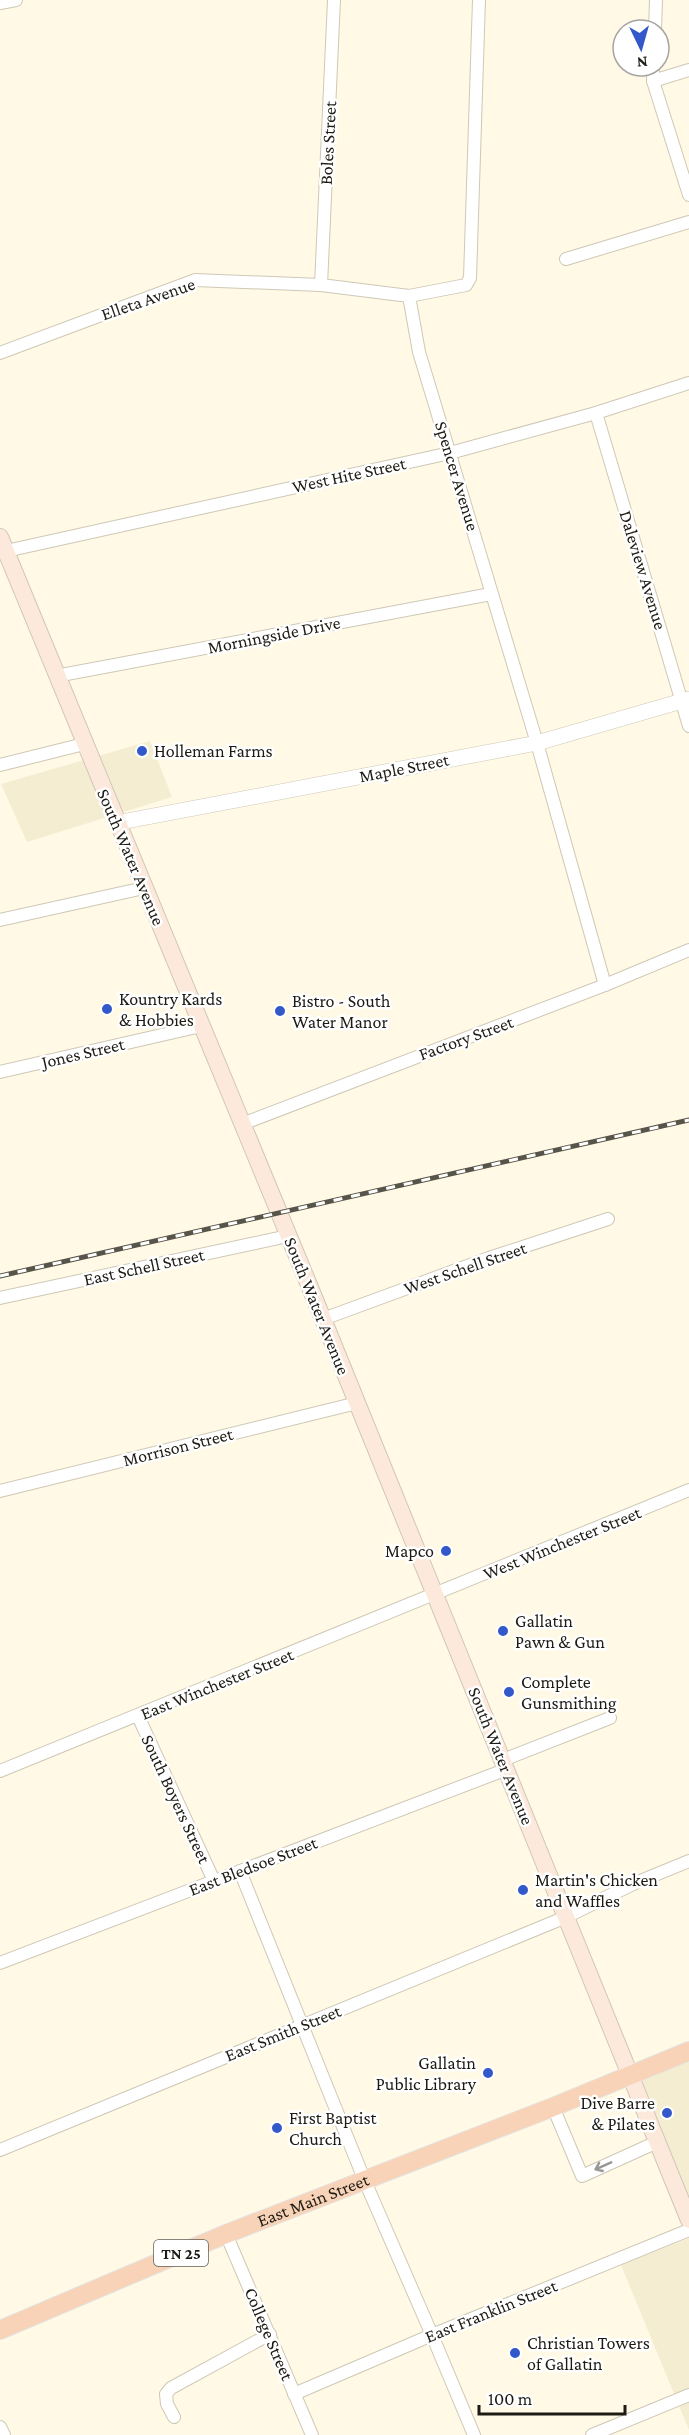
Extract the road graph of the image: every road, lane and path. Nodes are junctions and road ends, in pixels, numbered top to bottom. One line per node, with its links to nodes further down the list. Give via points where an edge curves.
1 (16, 0): 5 (street)
2 (334, 0): 12 (street, Boles Street)
3 (479, 0): 13 (street, via 470,278 466,285 456,288)
4 (656, 0): 6 (street)
5 (0, 3)
6 (655, 18)
7 (689, 70): 8 (street)
8 (653, 81): 9 (street)
9 (689, 195)
10 (689, 222): 11 (street)
11 (566, 259)
12 (321, 285): 13 (street, Elleta Avenue); 14 (street, Elleta Avenue, via 195,280)
13 (409, 296): 17 (street, Spencer Avenue, via 419,352)
14 (0, 353)
15 (689, 383): 16 (street, West Hite Street)
16 (596, 413): 17 (street, West Hite Street); 21 (street, Daleview Avenue)
17 (450, 453): 18 (street, West Hite Street); 19 (street, Spencer Avenue)
18 (3, 544): 20 (main road, South Water Avenue)
19 (491, 594): 20 (street, Morningside Drive); 23 (street, Spencer Avenue)
20 (56, 676): 24 (main road, South Water Avenue)
21 (685, 700): 22 (street, Daleview Avenue); 23 (street, Maple Street)
22 (689, 726)
23 (537, 743): 26 (street, Maple Street); 30 (street, Spencer Avenue)
24 (84, 744): 25 (street); 26 (main road, South Water Avenue)
25 (0, 765)
26 (116, 823): 27 (main road, South Water Avenue)
27 (144, 888): 28 (street); 31 (main road, South Water Avenue)
28 (0, 920)
29 (689, 950): 30 (street, Factory Street)
30 (605, 985): 33 (street, Factory Street)
31 (201, 1026): 32 (street, Jones Street); 33 (main road, South Water Avenue)
32 (0, 1072)
33 (242, 1124): 35 (main road, South Water Avenue)
34 (608, 1219): 37 (street, West Schell Street)
35 (288, 1236): 36 (street, East Schell Street); 37 (main road, South Water Avenue)
36 (0, 1298)
37 (323, 1319): 38 (main road, South Water Avenue)
38 (357, 1403): 40 (street, Morrison Street); 41 (main road, South Water Avenue)
39 (689, 1490): 41 (street, West Winchester Street)
40 (0, 1491)
41 (434, 1595): 42 (street, East Winchester Street); 44 (main road, South Water Avenue)
42 (138, 1716): 45 (street, East Winchester Street); 48 (street, South Boyers Street)
43 (610, 1718): 44 (street, East Bledsoe Street)
44 (505, 1765): 47 (street, East Bledsoe Street); 49 (main road, South Water Avenue)
45 (1, 1767)
46 (689, 1861): 49 (street, East Smith Street)
47 (240, 1871): 48 (street, East Bledsoe Street); 51 (street)
48 (213, 1881): 50 (street, East Bledsoe Street)
49 (566, 1917): 51 (street, East Smith Street); 53 (main road, South Water Avenue)
50 (0, 1963)
51 (302, 2025): 56 (street, East Smith Street); 57 (street)
52 (689, 2051): 53 (main road, TN 25)
53 (630, 2076): 54 (main road, East Main Street / TN 25); 55 (main road, South Water Avenue)
54 (553, 2108): 55 (street, one-way to 54, via 582,2176); 57 (main road, East Main Street / TN 25)
55 (657, 2142): 58 (main road, South Water Avenue)
56 (0, 2150)
57 (363, 2179): 60 (main road, East Main Street / TN 25); 63 (street)
58 (689, 2220)
59 (689, 2230): 63 (street, East Franklin Street)
60 (226, 2234): 61 (main road, East Main Street / TN 25); 62 (street, College Street)
61 (0, 2330)
62 (270, 2334): 64 (street, College Street); 66 (street, via 171,2388 166,2394 167,2404)
63 (432, 2334): 64 (street, East Franklin Street); 71 (street)
64 (294, 2394): 70 (street, College Street)
65 (689, 2395): 68 (street)
66 (174, 2417)
67 (0, 2427): 69 (street)
68 (608, 2432): 72 (street)
69 (3, 2435)
70 (312, 2435)
71 (474, 2435)
72 (592, 2435)

